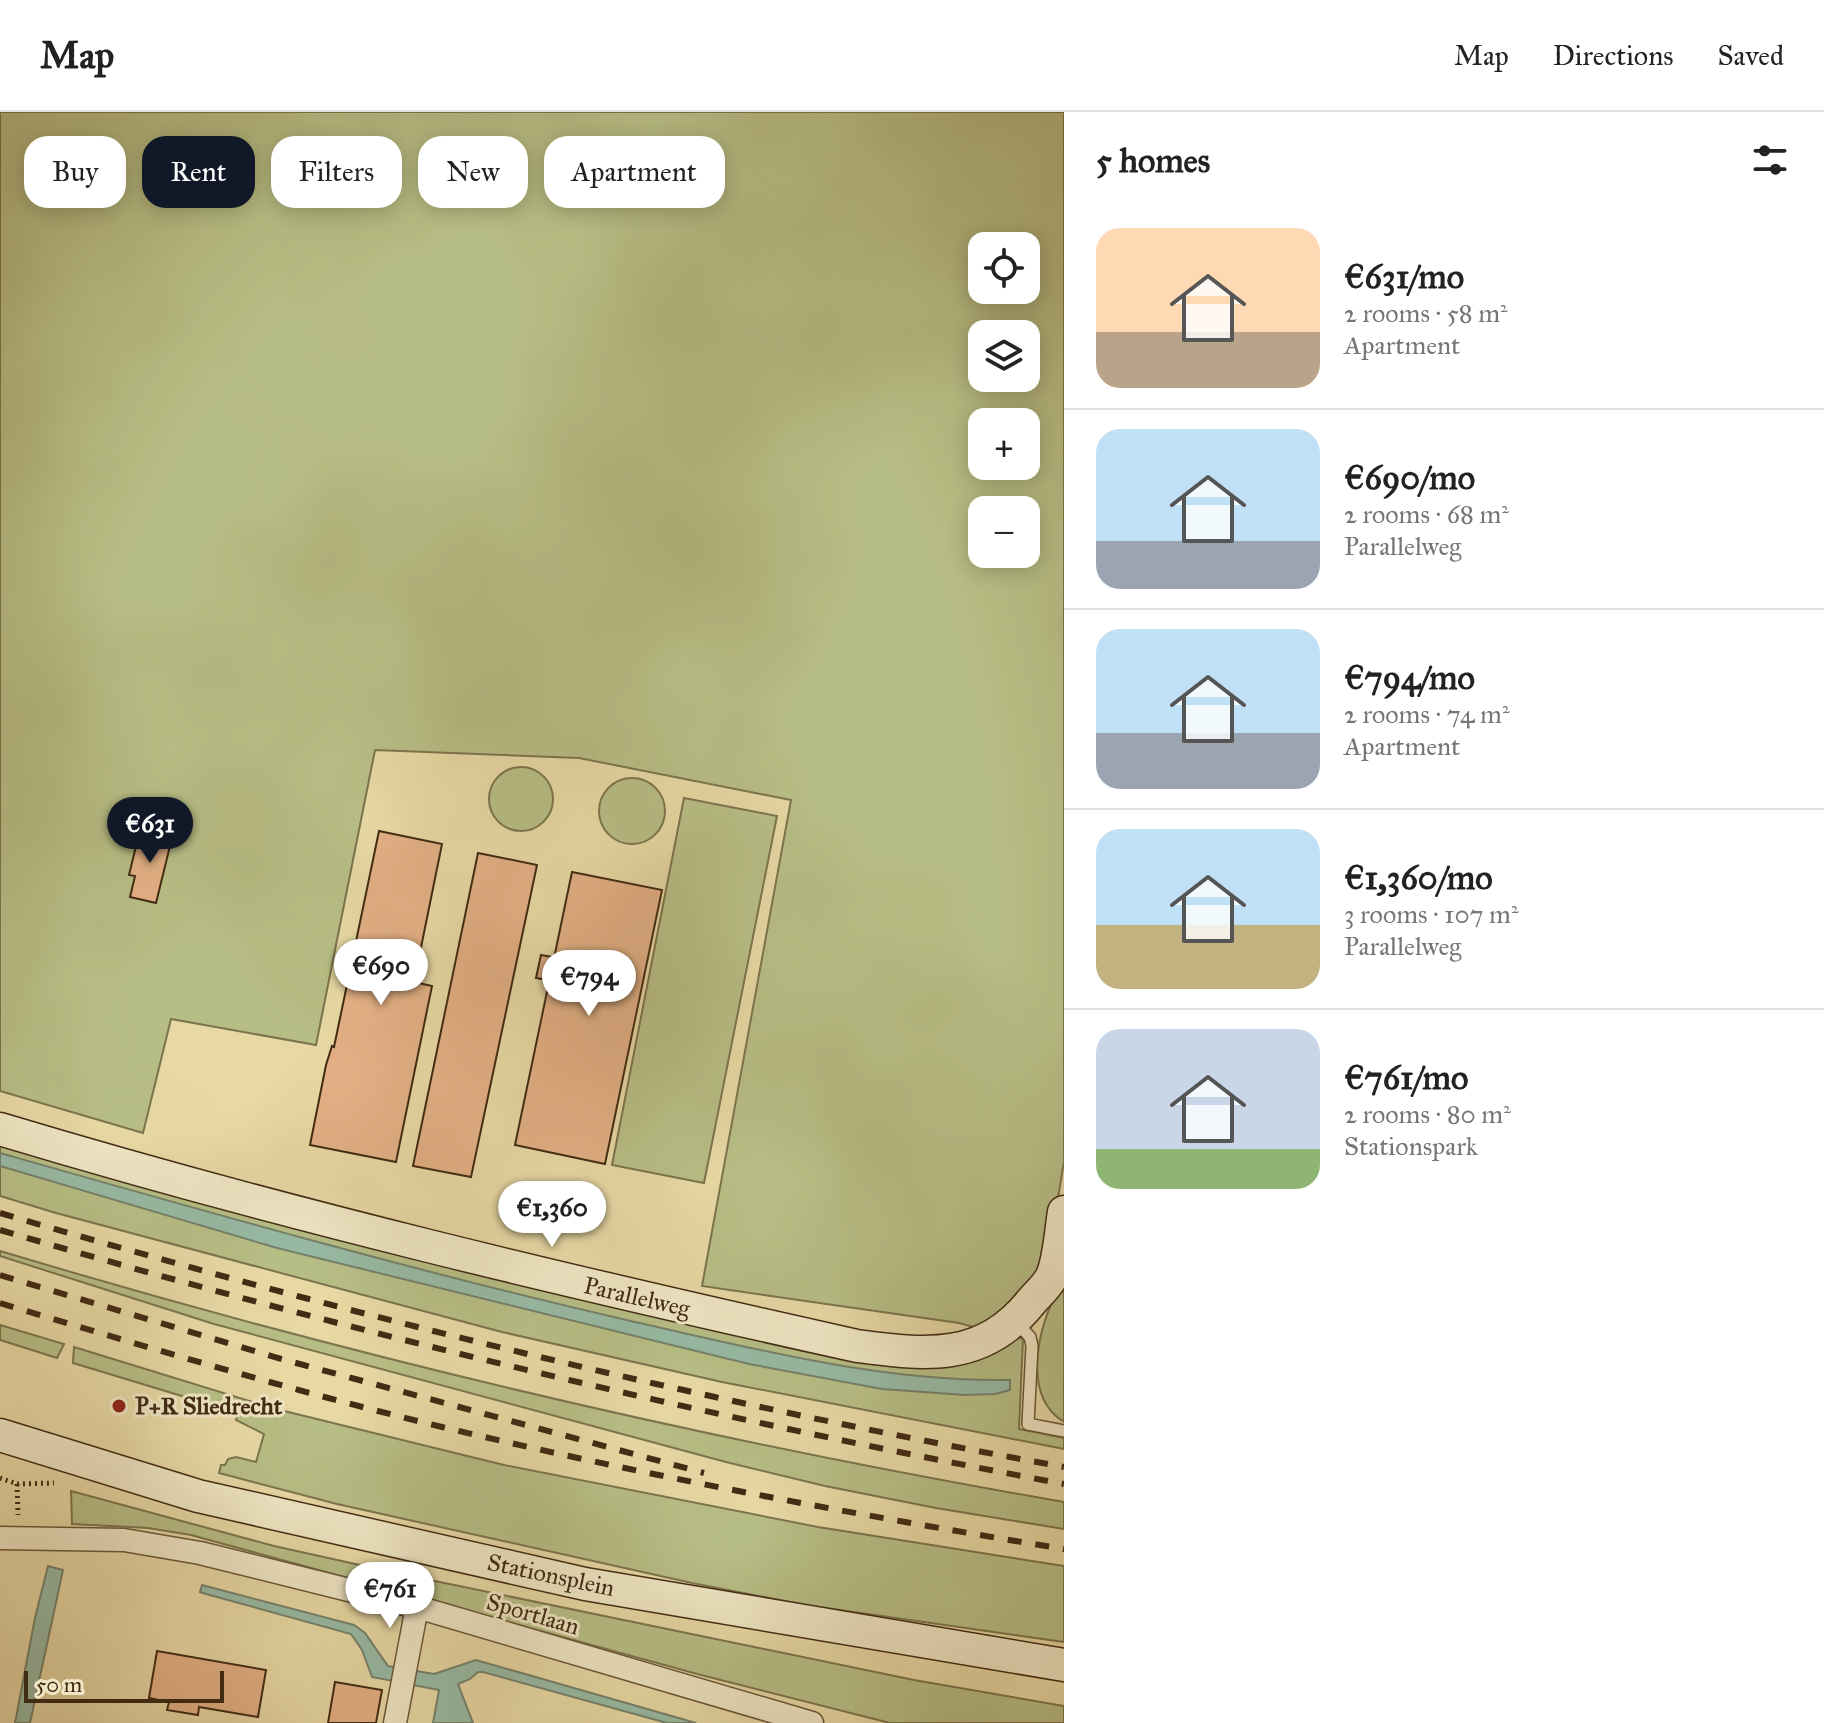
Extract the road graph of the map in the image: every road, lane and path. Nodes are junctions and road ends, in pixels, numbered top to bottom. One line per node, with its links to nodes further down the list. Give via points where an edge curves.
1 (0, 1129): 3 (street, Parallelweg, via 509,1268 857,1346 933,1354 981,1342)
2 (1064, 1212): 3 (street, Parallelweg, via 1052,1277)
3 (1016, 1321): 4 (lane, via 1032,1346 1028,1424)
4 (1064, 1431)
5 (0, 1435): 9 (street, Stationsplein, via 198,1496 585,1584)
6 (17, 1484): 7 (path)
7 (9, 1538): 8 (street, Sportlaan, via 155,1545)
8 (417, 1607): 10 (street); 11 (street, Sportlaan)
9 (1064, 1665)
10 (395, 1723)
11 (812, 1723)

